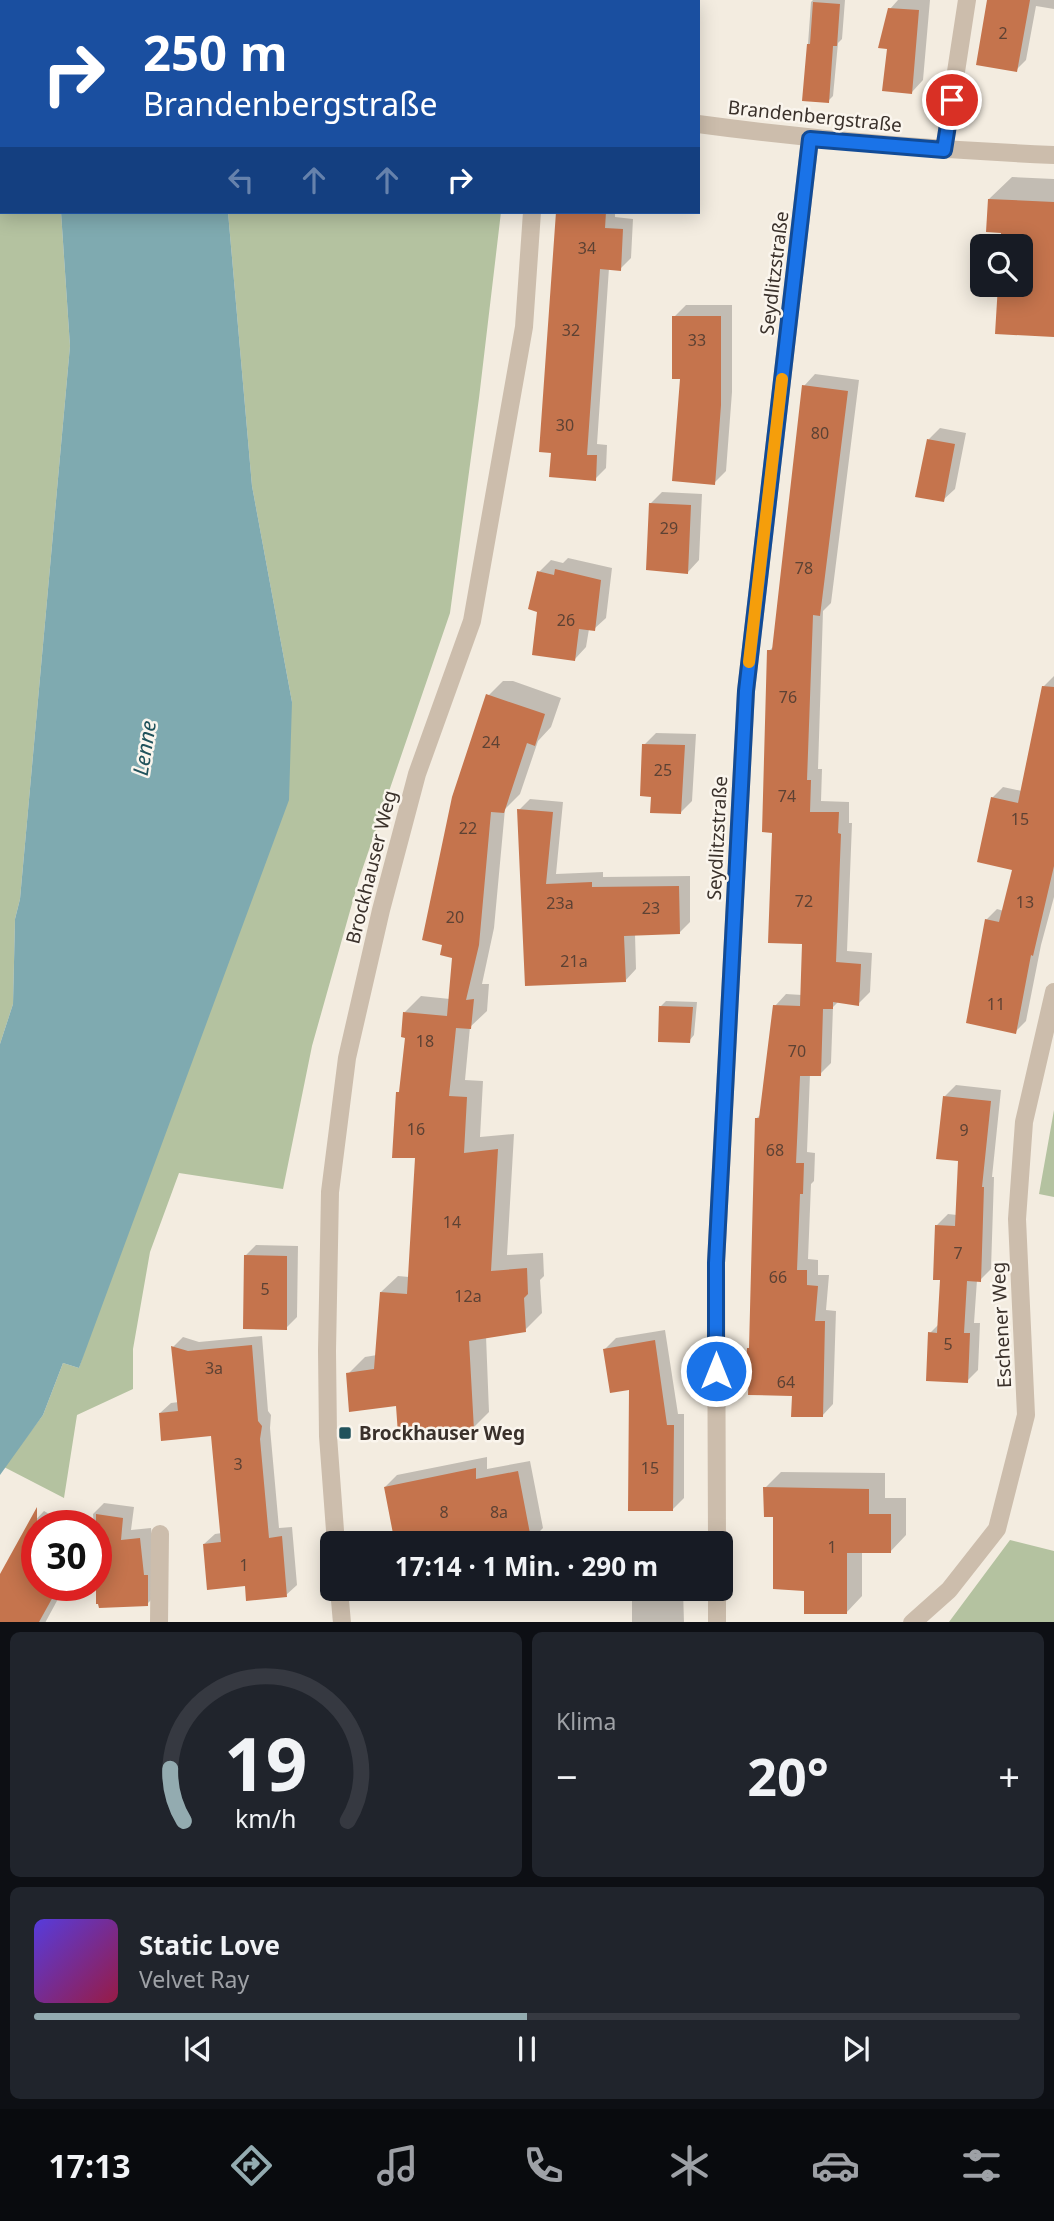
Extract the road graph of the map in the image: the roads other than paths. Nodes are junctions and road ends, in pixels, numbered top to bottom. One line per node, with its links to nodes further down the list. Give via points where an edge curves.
1 (967, 0): 4 (street)
2 (700, 124): 3 (street, Brandenbergstraße)
3 (810, 139): 4 (street, Brandenbergstraße); 9 (street, Seydlitzstraße, via 746,691 716,1263)
4 (944, 150): 5 (street, Brandenbergstraße)
5 (1054, 155)
6 (532, 214): 8 (street, Brockhauser Weg, via 524,327 472,621 417,774 347,1058 330,1205 328,1436)
7 (1054, 992): 16 (street, Eschener Weg, via 1024,1122 1017,1219 1026,1415 997,1528 949,1590)
8 (335, 1531)
9 (717, 1531)
10 (160, 1534): 13 (street)
11 (340, 1601): 14 (street)
12 (717, 1601): 15 (street)
13 (159, 1622)
14 (342, 1622)
15 (717, 1622)
16 (912, 1622)

